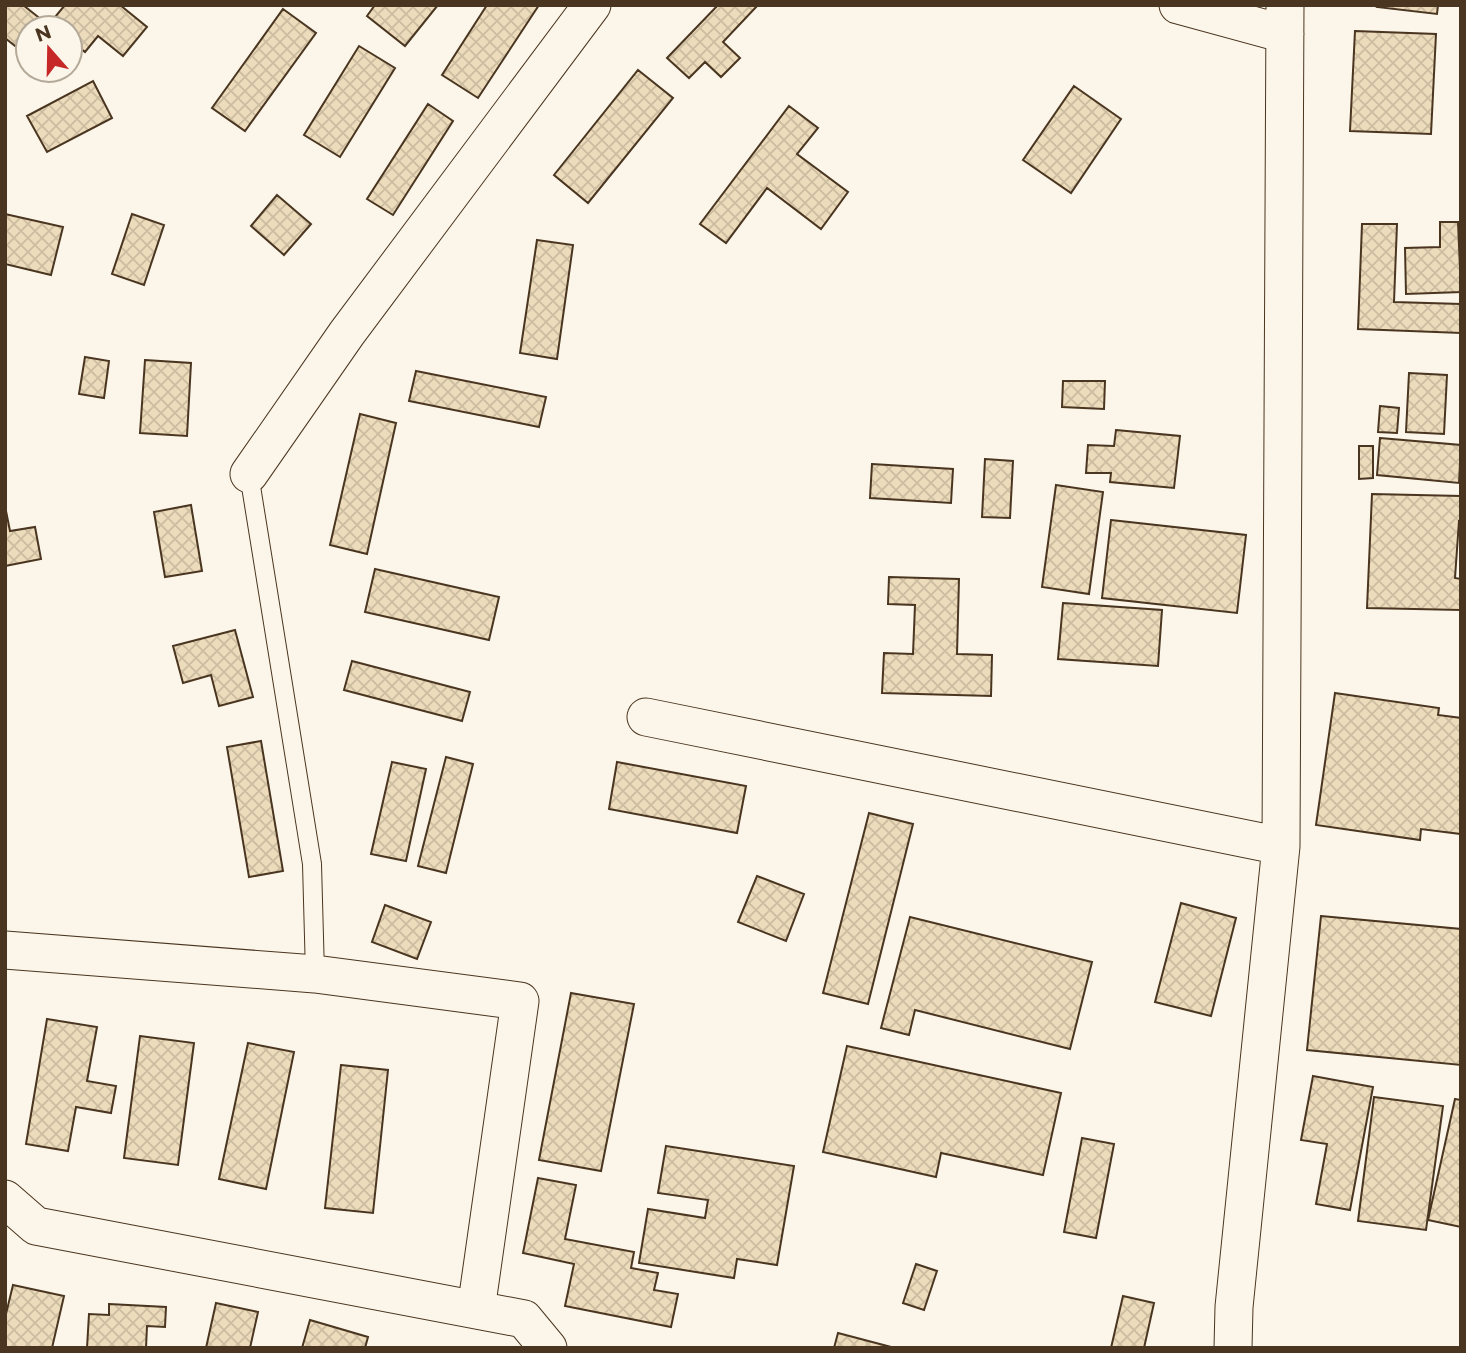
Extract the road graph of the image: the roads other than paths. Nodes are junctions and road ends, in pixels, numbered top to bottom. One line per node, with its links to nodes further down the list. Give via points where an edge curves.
1 (592, 5): 4 (street, via 347,333)
2 (1178, 5): 3 (street)
3 (1285, 20): 6 (street)
4 (249, 474): 8 (lane, via 312,864)
5 (646, 717): 6 (street)
6 (1281, 846): 12 (street)
7 (5, 950): 8 (street)
8 (315, 974): 10 (street, via 520,1001)
9 (5, 1199): 10 (street, via 36,1226)
10 (476, 1310): 11 (street, via 524,1319)
11 (548, 1348)
12 (1233, 1348)

